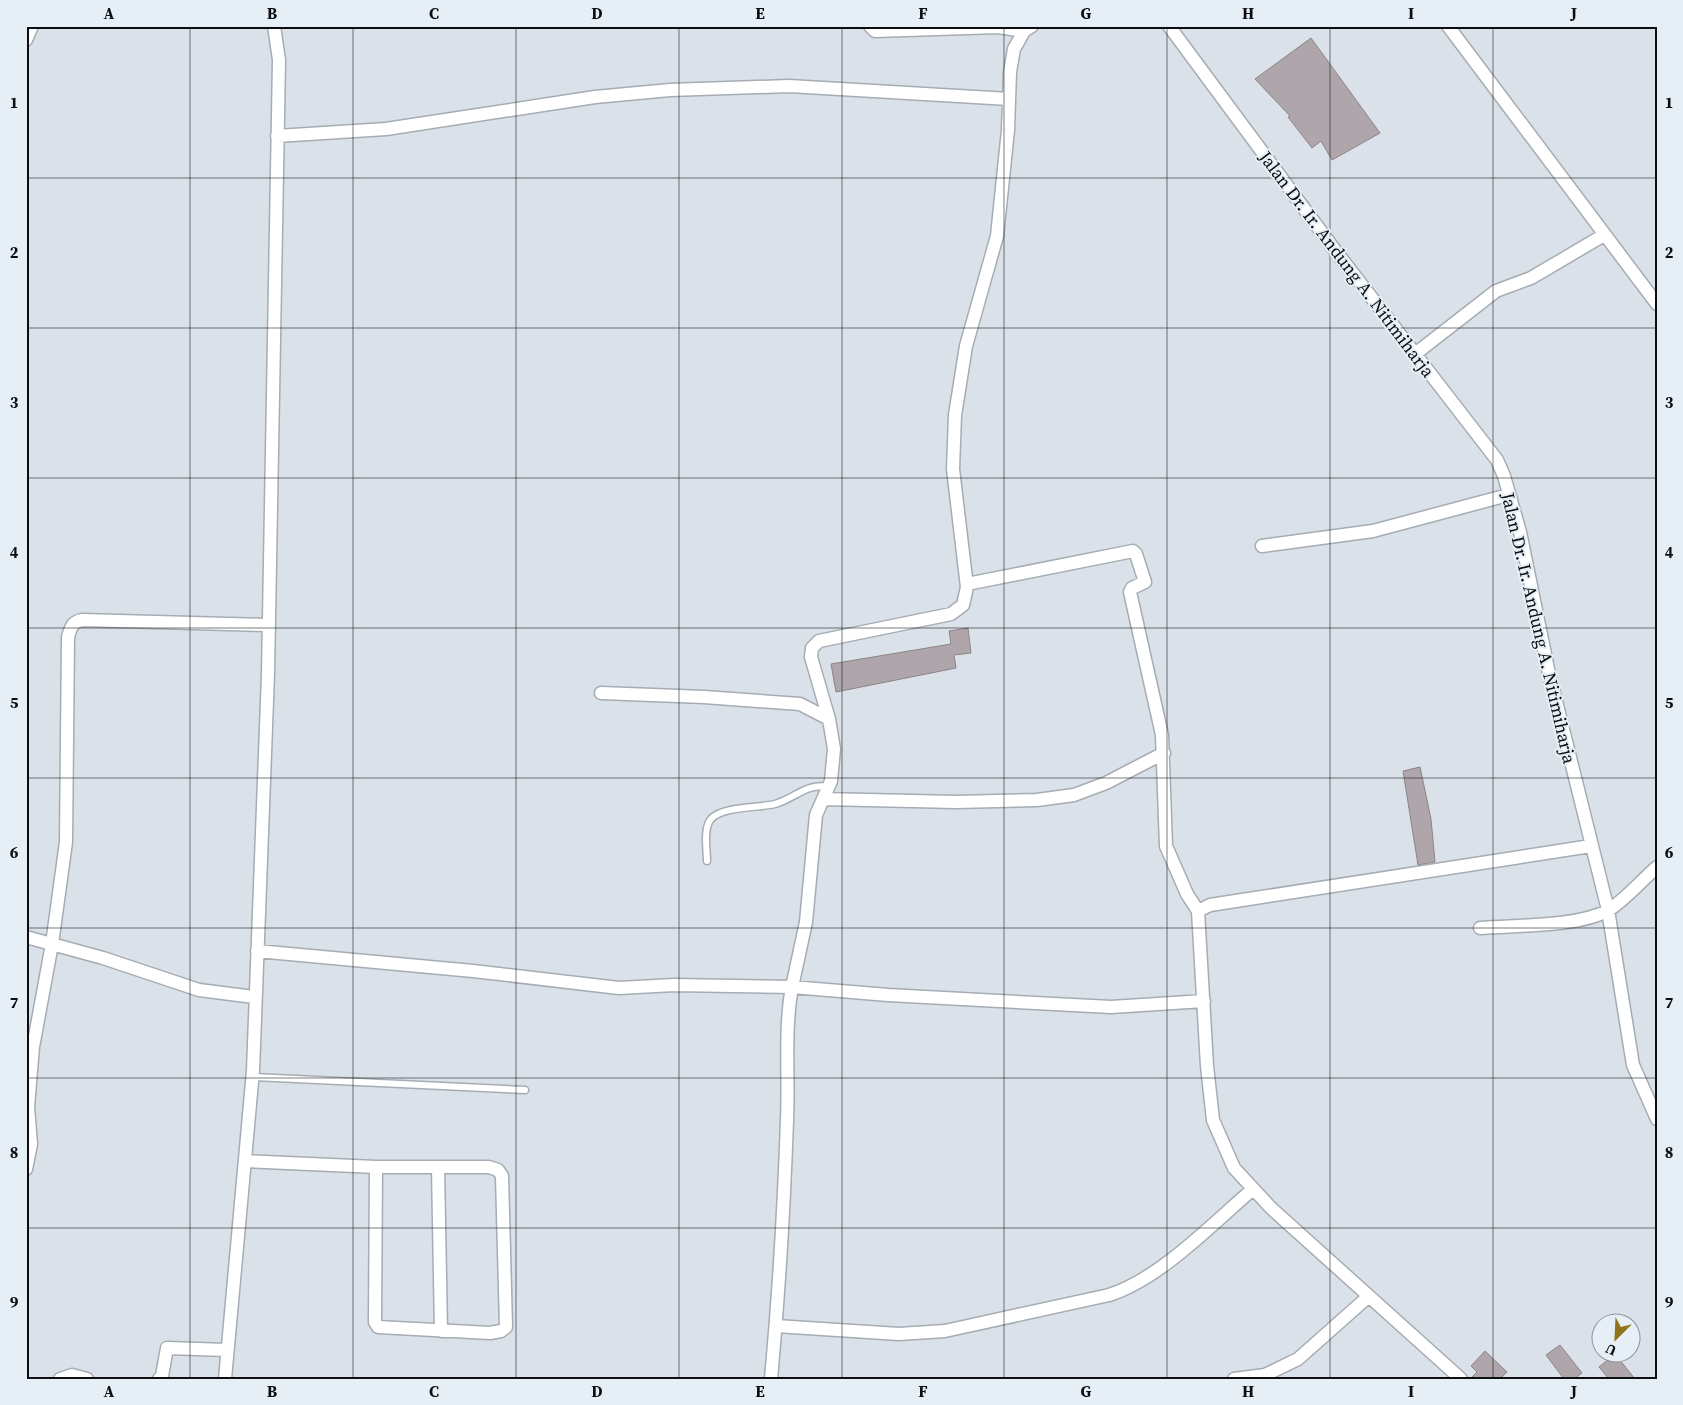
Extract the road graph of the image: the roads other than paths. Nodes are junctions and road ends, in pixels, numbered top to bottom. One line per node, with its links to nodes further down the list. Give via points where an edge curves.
1 (32, 26): 7 (street)
2 (274, 26): 9 (street, via 279,60)
3 (870, 26): 6 (street, via 875,31)
4 (1169, 26): 12 (street, Jalan Dr. Ir. Andung A. Nitimiharja)
5 (1448, 26): 10 (street)
6 (1028, 29): 8 (street, via 1014,49)
7 (26, 40)
8 (1009, 99): 9 (street, via 789,86 670,90 596,97 386,129); 15 (street, via 997,236 966,346 955,415 953,469)
9 (277, 136): 16 (street)
10 (1604, 235): 11 (street); 12 (street, via 1531,278 1496,291)
11 (1657, 304)
12 (1415, 354): 13 (street, Jalan Dr. Ir. Andung A. Nitimiharja, via 1497,460)
13 (1508, 495): 14 (street, via 1373,531); 21 (street, Jalan Dr. Ir. Andung A. Nitimiharja, via 1520,532 1548,669)
14 (1262, 546)
15 (967, 584): 18 (street, via 963,605 951,614 819,641 812,648 810,658); 19 (street, via 1133,551 1139,559 1144,582 1130,592)
16 (268, 625): 28 (street, via 82,620 70,628 66,842); 29 (street)
17 (601, 693): 18 (street, via 704,696 800,704)
18 (829, 719): 20 (street, via 834,749 832,780)
19 (1164, 753): 20 (street, via 1106,783 1064,796 1037,800 956,802); 25 (street, via 1166,846)
20 (826, 793): 22 (lane, via 814,785 775,804 716,815 711,818 708,828); 30 (street, via 816,815 806,922)
21 (1591, 846): 24 (street, Jalan Dr. Ir. Andung A. Nitimiharja); 25 (street, via 1210,905)
22 (707, 861)
23 (1657, 867): 24 (street)
24 (1608, 910): 26 (street, via 1552,923); 35 (street, Jalan Dr. Ir. Andung A. Nitimiharja, via 1633,1065)
25 (1198, 911): 32 (street)
26 (1480, 928)
27 (26, 937): 28 (street)
28 (52, 944): 31 (street, via 199,990); 38 (street, via 29,1081 31,1144)
29 (257, 951): 30 (street, via 619,988); 31 (street)
30 (792, 986): 32 (street, via 888,995 1111,1007); 42 (street, via 788,1010 788,1107)
31 (254, 997): 33 (street)
32 (1204, 1001): 40 (street, via 1213,1120 1234,1168)
33 (252, 1077): 34 (lane); 36 (street)
34 (525, 1090)
35 (1657, 1119)
36 (245, 1162): 37 (street); 44 (street)
37 (376, 1167): 39 (street); 43 (street, via 375,1322 383,1329)
38 (26, 1168)
39 (438, 1168): 43 (street); 43 (street, via 489,1167 498,1170 502,1176 506,1327 490,1333)
40 (1253, 1189): 41 (street); 42 (street, via 1155,1272 1126,1290 1109,1295 945,1331 899,1334)
41 (1368, 1296): 50 (street, via 1298,1359 1265,1376); 51 (street)
42 (776, 1326): 49 (street)
43 (441, 1331)
44 (227, 1350): 47 (street, via 167,1348); 48 (street)
45 (60, 1379): 46 (street, via 72,1375)
46 (86, 1379)
47 (159, 1379)
48 (225, 1379)
49 (771, 1379)
50 (1234, 1379)
51 (1461, 1379)

